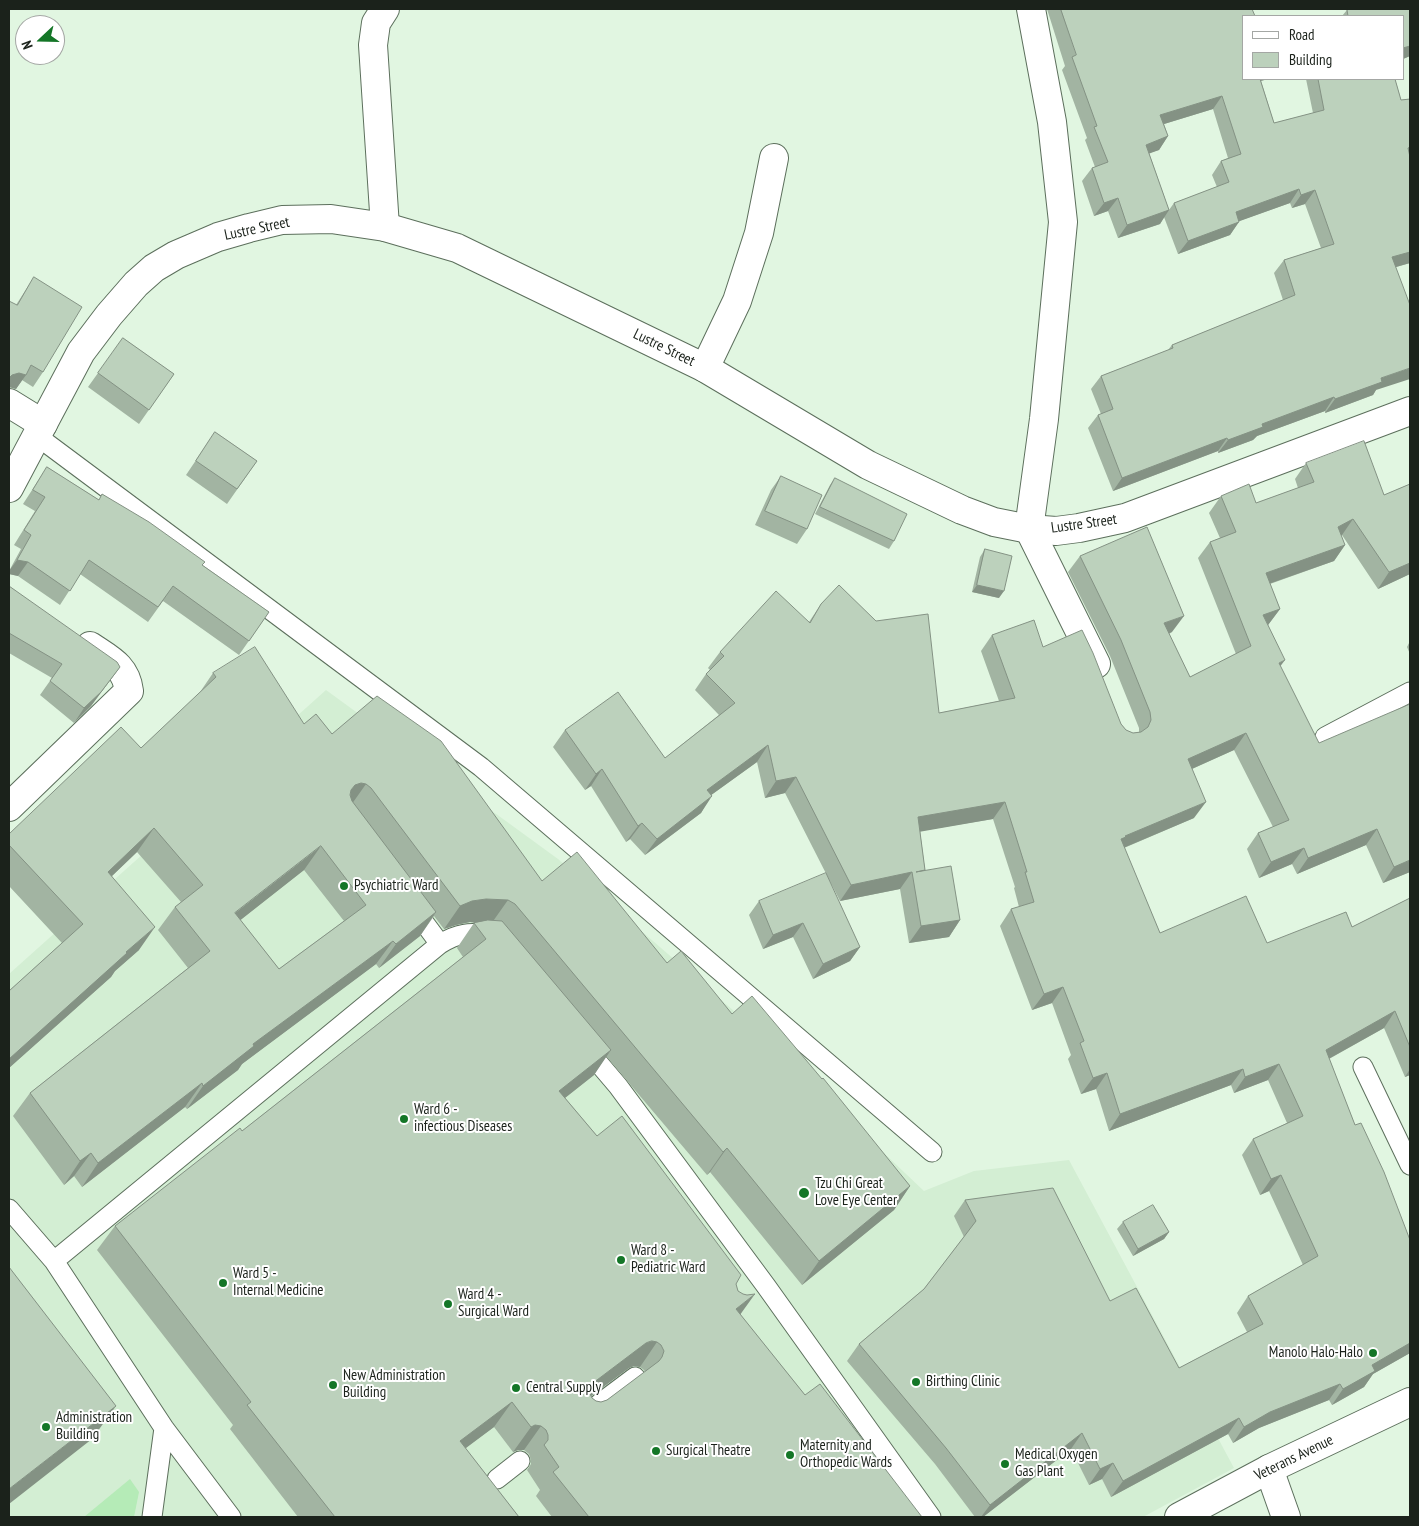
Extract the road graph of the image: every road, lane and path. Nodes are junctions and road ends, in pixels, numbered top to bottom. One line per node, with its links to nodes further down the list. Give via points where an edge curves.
1 (385, 9): 4 (street, via 376,23 373,45)
2 (1031, 9): 10 (street, via 1052,122 1063,222 1044,419)
3 (774, 158): 5 (street, via 759,234 737,301)
4 (385, 226): 5 (street, Lustre Street, via 457,248); 8 (street, Lustre Street, via 331,219 282,220 218,237 154,268 109,315 82,352)
5 (705, 368): 10 (street, Lustre Street, via 868,465 962,510 994,522)
6 (9, 403): 8 (street)
7 (1410, 411): 10 (street, Lustre Street, via 1125,518 1056,531)
8 (40, 430): 9 (street, Lustre Street); 21 (lane, via 481,766)
9 (9, 488)
10 (1029, 529): 12 (street, via 1096,663)
11 (71, 633): 15 (street, via 118,665 128,680 129,691)
12 (1106, 690)
13 (1410, 692): 14 (lane)
14 (1325, 737)
15 (9, 807)
16 (398, 889): 17 (lane)
17 (440, 944): 18 (lane, via 472,932 490,935); 24 (lane)
18 (503, 950)
19 (573, 1033): 34 (lane, via 618,1086 759,1291)
20 (1363, 1067): 22 (lane)
21 (932, 1152)
22 (1410, 1165)
23 (9, 1209): 24 (lane)
24 (54, 1261): 28 (lane)
25 (636, 1376): 27 (lane)
26 (1410, 1402): 30 (street, Veterans Avenue)
27 (583, 1416)
28 (164, 1428): 32 (lane); 33 (lane)
29 (520, 1461): 31 (lane)
30 (1269, 1469): 35 (street, Veterans Avenue); 36 (street)
31 (497, 1479)
32 (152, 1517)
33 (231, 1517)
34 (932, 1517)
35 (1179, 1517)
36 (1286, 1517)

